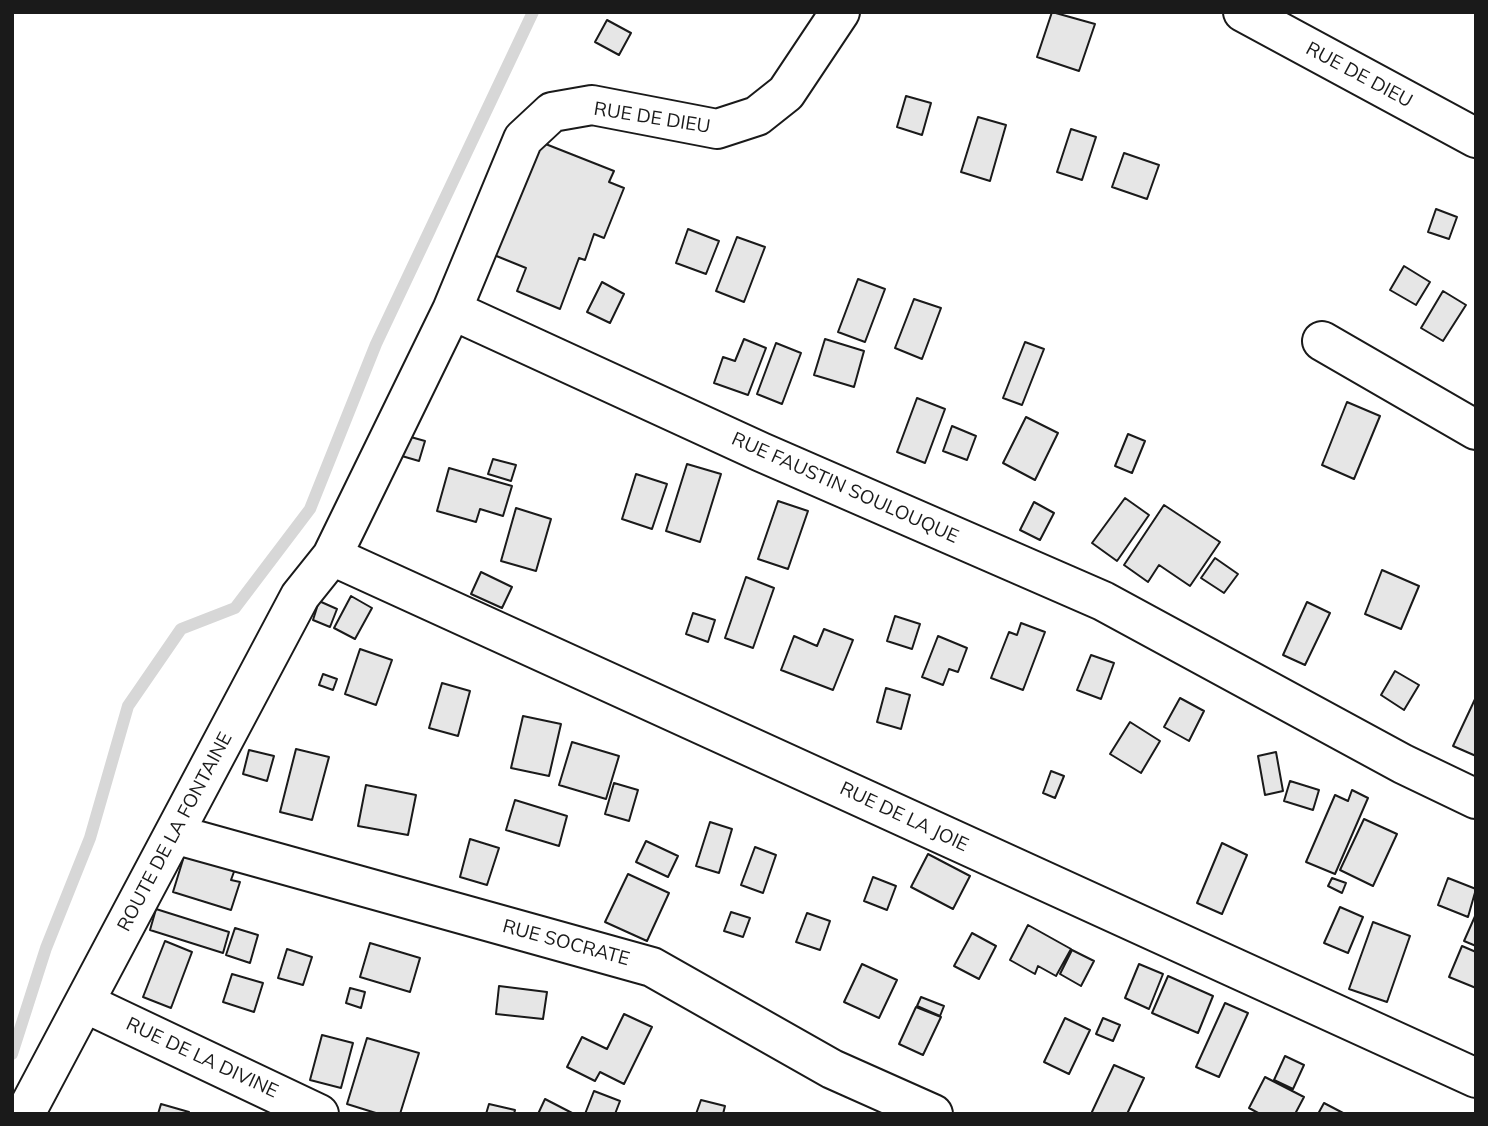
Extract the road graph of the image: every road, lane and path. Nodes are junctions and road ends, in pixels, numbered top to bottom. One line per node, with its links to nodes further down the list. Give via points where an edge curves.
1 (841, 12): 4 (street, RUE DE DIEU, via 786,93 757,116 717,129 592,105 552,112 523,139)
2 (1243, 12): 3 (street, RUE DE DIEU)
3 (1476, 138)
4 (452, 310): 7 (street); 8 (street, RUE FAUSTIN SOULOUQUE, via 761,452 1103,601)
5 (1322, 341): 6 (street)
6 (1476, 430)
7 (332, 556): 9 (street, ROUTE DE LA FONTAINE, via 300,596); 11 (street, RUE DE LA JOIE)
8 (1476, 799)
9 (174, 834): 10 (street, ROUTE DE LA FONTAINE); 14 (street, RUE SOCRATE, via 652,967 832,1069)
10 (85, 1003): 12 (street, ROUTE DE LA FONTAINE); 13 (street, RUE DE LA DIVINE)
11 (1476, 1078)
12 (25, 1114)
13 (318, 1114)
14 (933, 1114)

